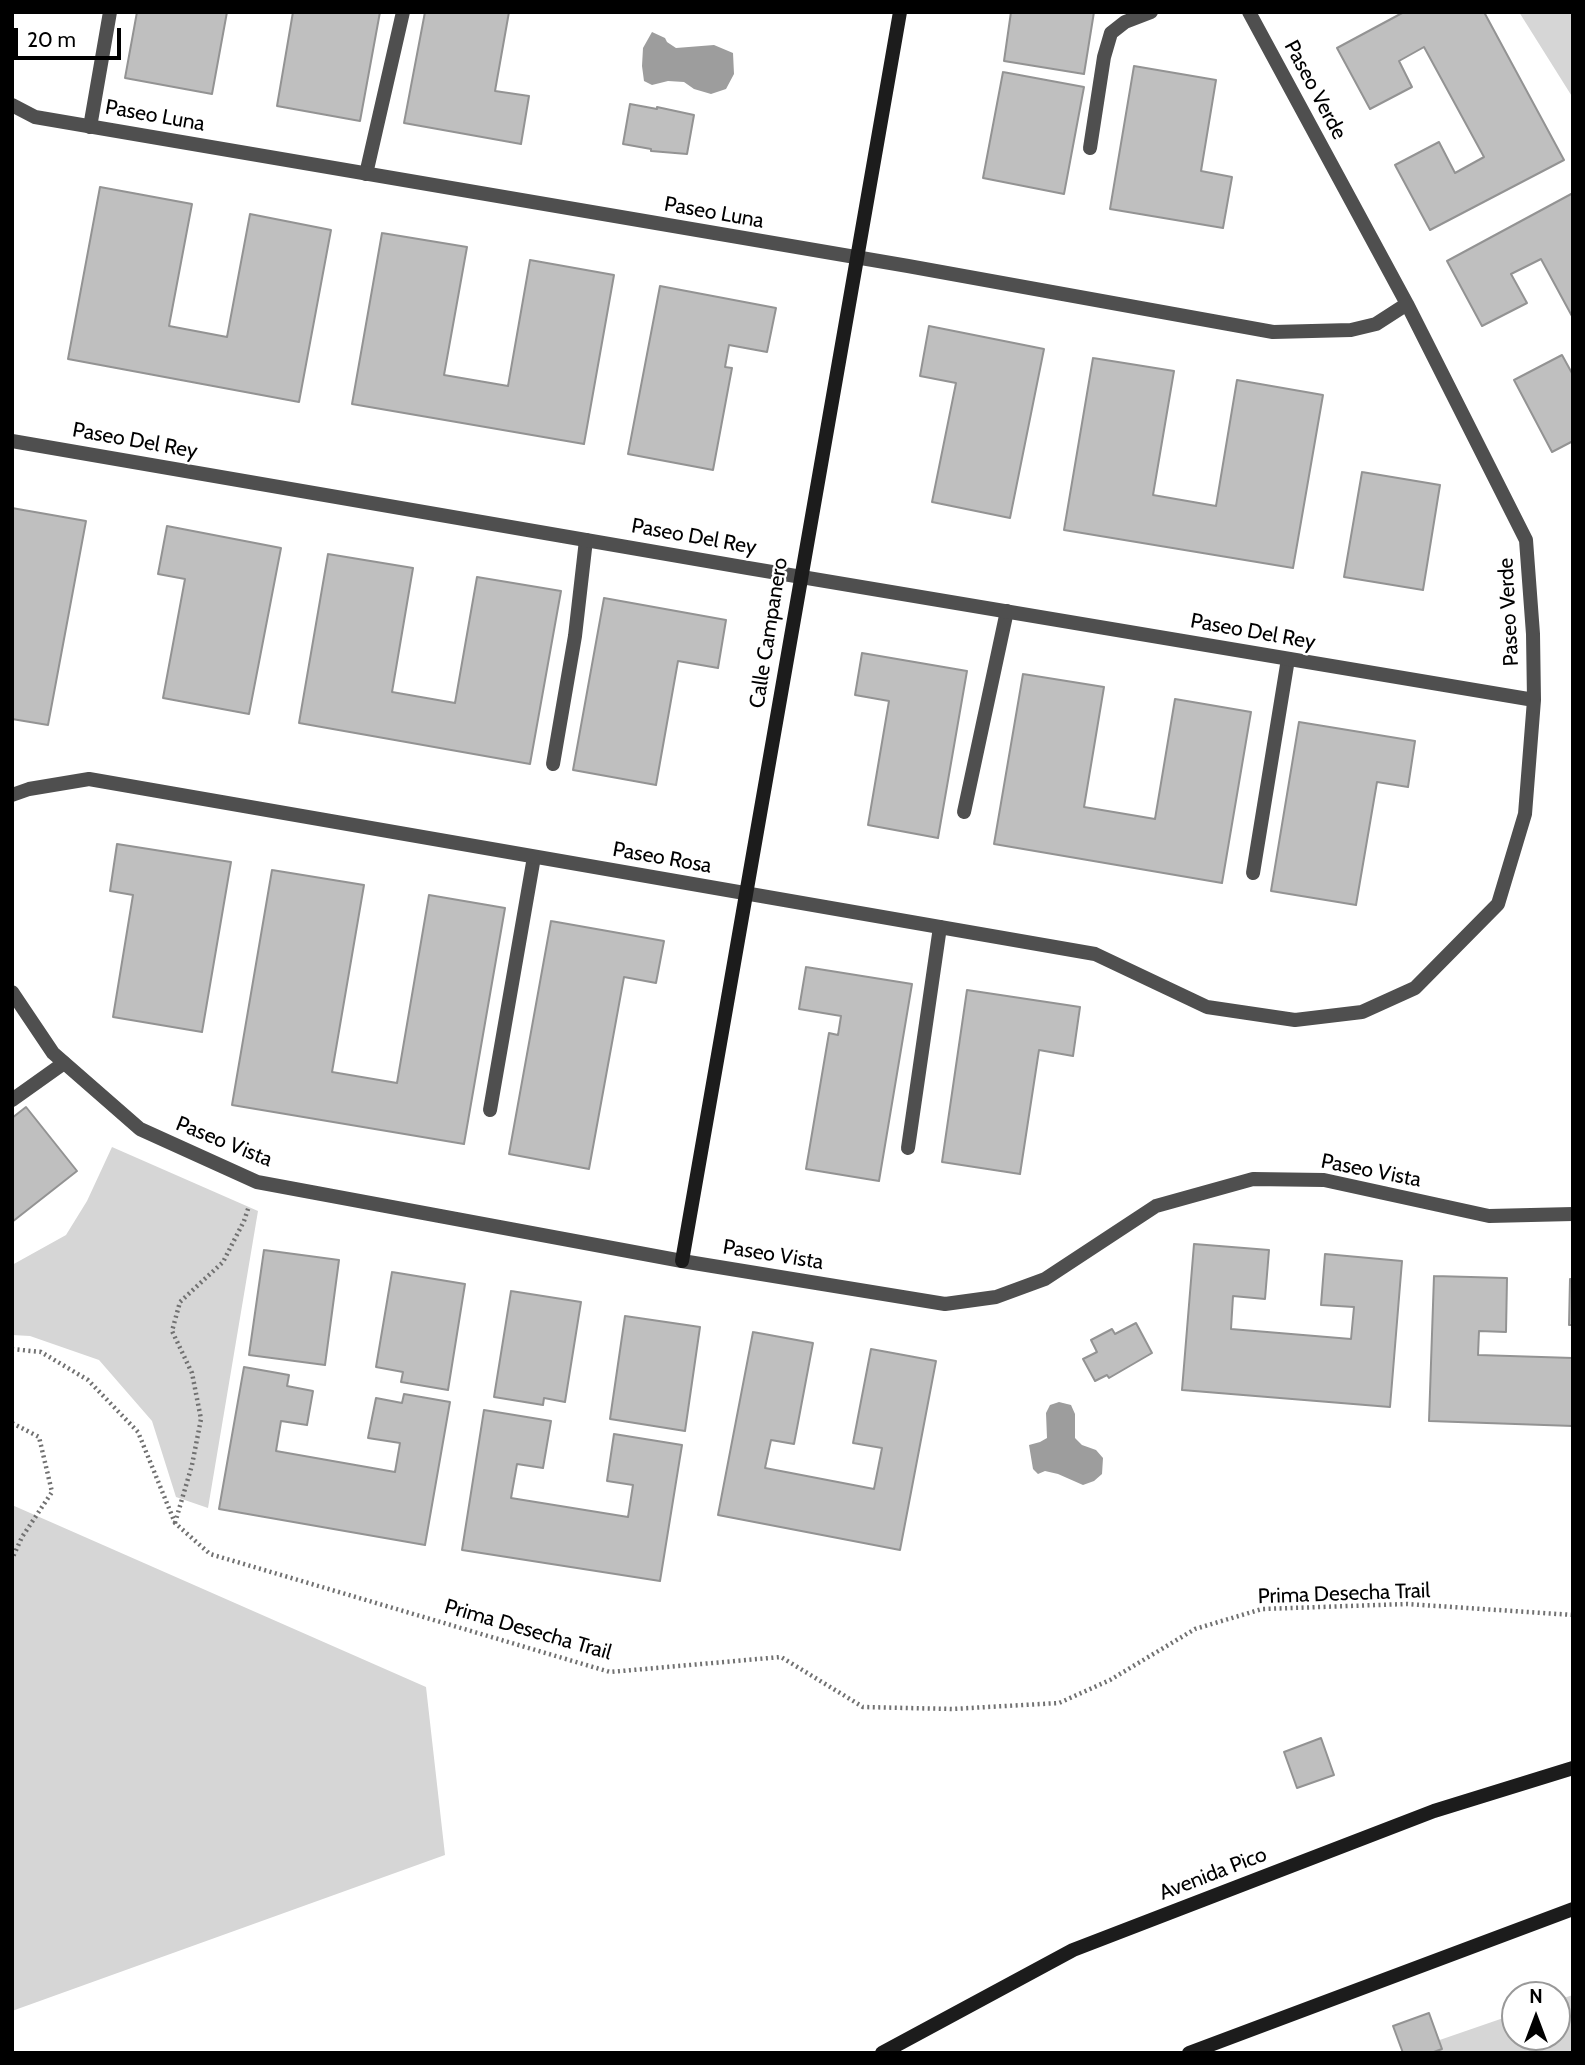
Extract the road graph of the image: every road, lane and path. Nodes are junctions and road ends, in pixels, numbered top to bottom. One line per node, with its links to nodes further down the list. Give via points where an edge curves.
1 (110, 12): 7 (street)
2 (403, 12): 9 (street)
3 (900, 12): 10 (street, Calle Campanero)
4 (1151, 12): 8 (street, via 1111,33)
5 (1249, 12): 11 (street, Paseo Verde)
6 (12, 105): 7 (street, Paseo Luna, via 34,117)
7 (90, 127): 9 (street, Paseo Luna)
8 (1090, 148)
9 (366, 174): 10 (street, Paseo Luna)
10 (855, 258): 11 (street, Paseo Luna, via 1273,332 1351,330 1376,324); 14 (street, Calle Campanero)
11 (1406, 304): 17 (street, Paseo Verde, via 1526,540)
12 (12, 441): 13 (street, Paseo Del Rey)
13 (586, 540): 14 (street, Paseo Del Rey); 18 (street)
14 (800, 576): 15 (street, Paseo Del Rey); 23 (street, Calle Campanero)
15 (1007, 611): 16 (street, Paseo Del Rey); 20 (street)
16 (1288, 659): 17 (street, Paseo Del Rey); 22 (street)
17 (1534, 701): 26 (street, Paseo Verde, via 1525,814 1498,904 1415,988 1362,1012)
18 (553, 764)
19 (12, 795): 21 (street, Paseo Rosa, via 89,779)
20 (964, 812)
21 (534, 857): 23 (street, Paseo Rosa); 29 (street)
22 (1253, 873)
23 (747, 894): 24 (street, Paseo Rosa); 33 (street, Calle Campanero)
24 (940, 927): 26 (street, Paseo Rosa, via 1095,954 1207,1007); 30 (street)
25 (12, 992): 27 (street, Paseo Vista)
26 (1295, 1020)
27 (64, 1063): 28 (street); 31 (street, Paseo Vista, via 140,1129)
28 (12, 1100)
29 (490, 1110)
30 (908, 1148)
31 (257, 1182): 33 (street, Paseo Vista); 36 (path, via 223,1262 180,1302 172,1331 192,1373 201,1419)
32 (1573, 1214): 33 (street, Paseo Vista, via 1489,1216 1324,1180 1253,1179 1156,1206 1045,1279 996,1297 945,1304)
33 (681, 1261)
34 (12, 1349): 36 (path, Prima Desecha Trail, via 41,1352 88,1380 138,1432)
35 (12, 1423): 37 (path, via 39,1437 52,1492)
36 (175, 1523): 38 (path, Prima Desecha Trail, via 210,1554 610,1672 781,1657 863,1707 952,1709 1059,1703 1110,1680 1195,1629 1262,1609 1406,1604)
37 (12, 1559)
38 (1573, 1615)
39 (1573, 1768): 41 (street, Avenida Pico, via 1434,1811 1073,1950)
40 (1573, 1909): 42 (street)
41 (882, 2053)
42 (1189, 2053)

